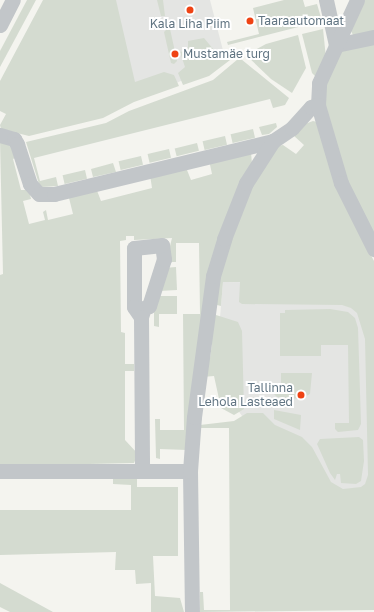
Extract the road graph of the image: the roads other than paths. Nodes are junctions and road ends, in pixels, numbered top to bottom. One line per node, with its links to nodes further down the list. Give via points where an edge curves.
1 (13, 0): 4 (street)
2 (326, 0): 6 (street)
3 (357, 0): 6 (street)
4 (0, 25)
5 (374, 37): 6 (street)
6 (336, 45): 7 (street, via 319,83)
7 (318, 105): 9 (street, via 311,107 292,128); 10 (street, via 341,183)
8 (0, 135): 9 (street, via 14,138 30,184 39,194 54,194)
9 (273, 141): 14 (street, via 246,183 224,239 213,276 194,417)
10 (374, 249)
11 (141, 317): 13 (street)
12 (0, 471): 13 (street)
13 (142, 471): 14 (street)
14 (190, 471): 15 (street)
15 (192, 612)

